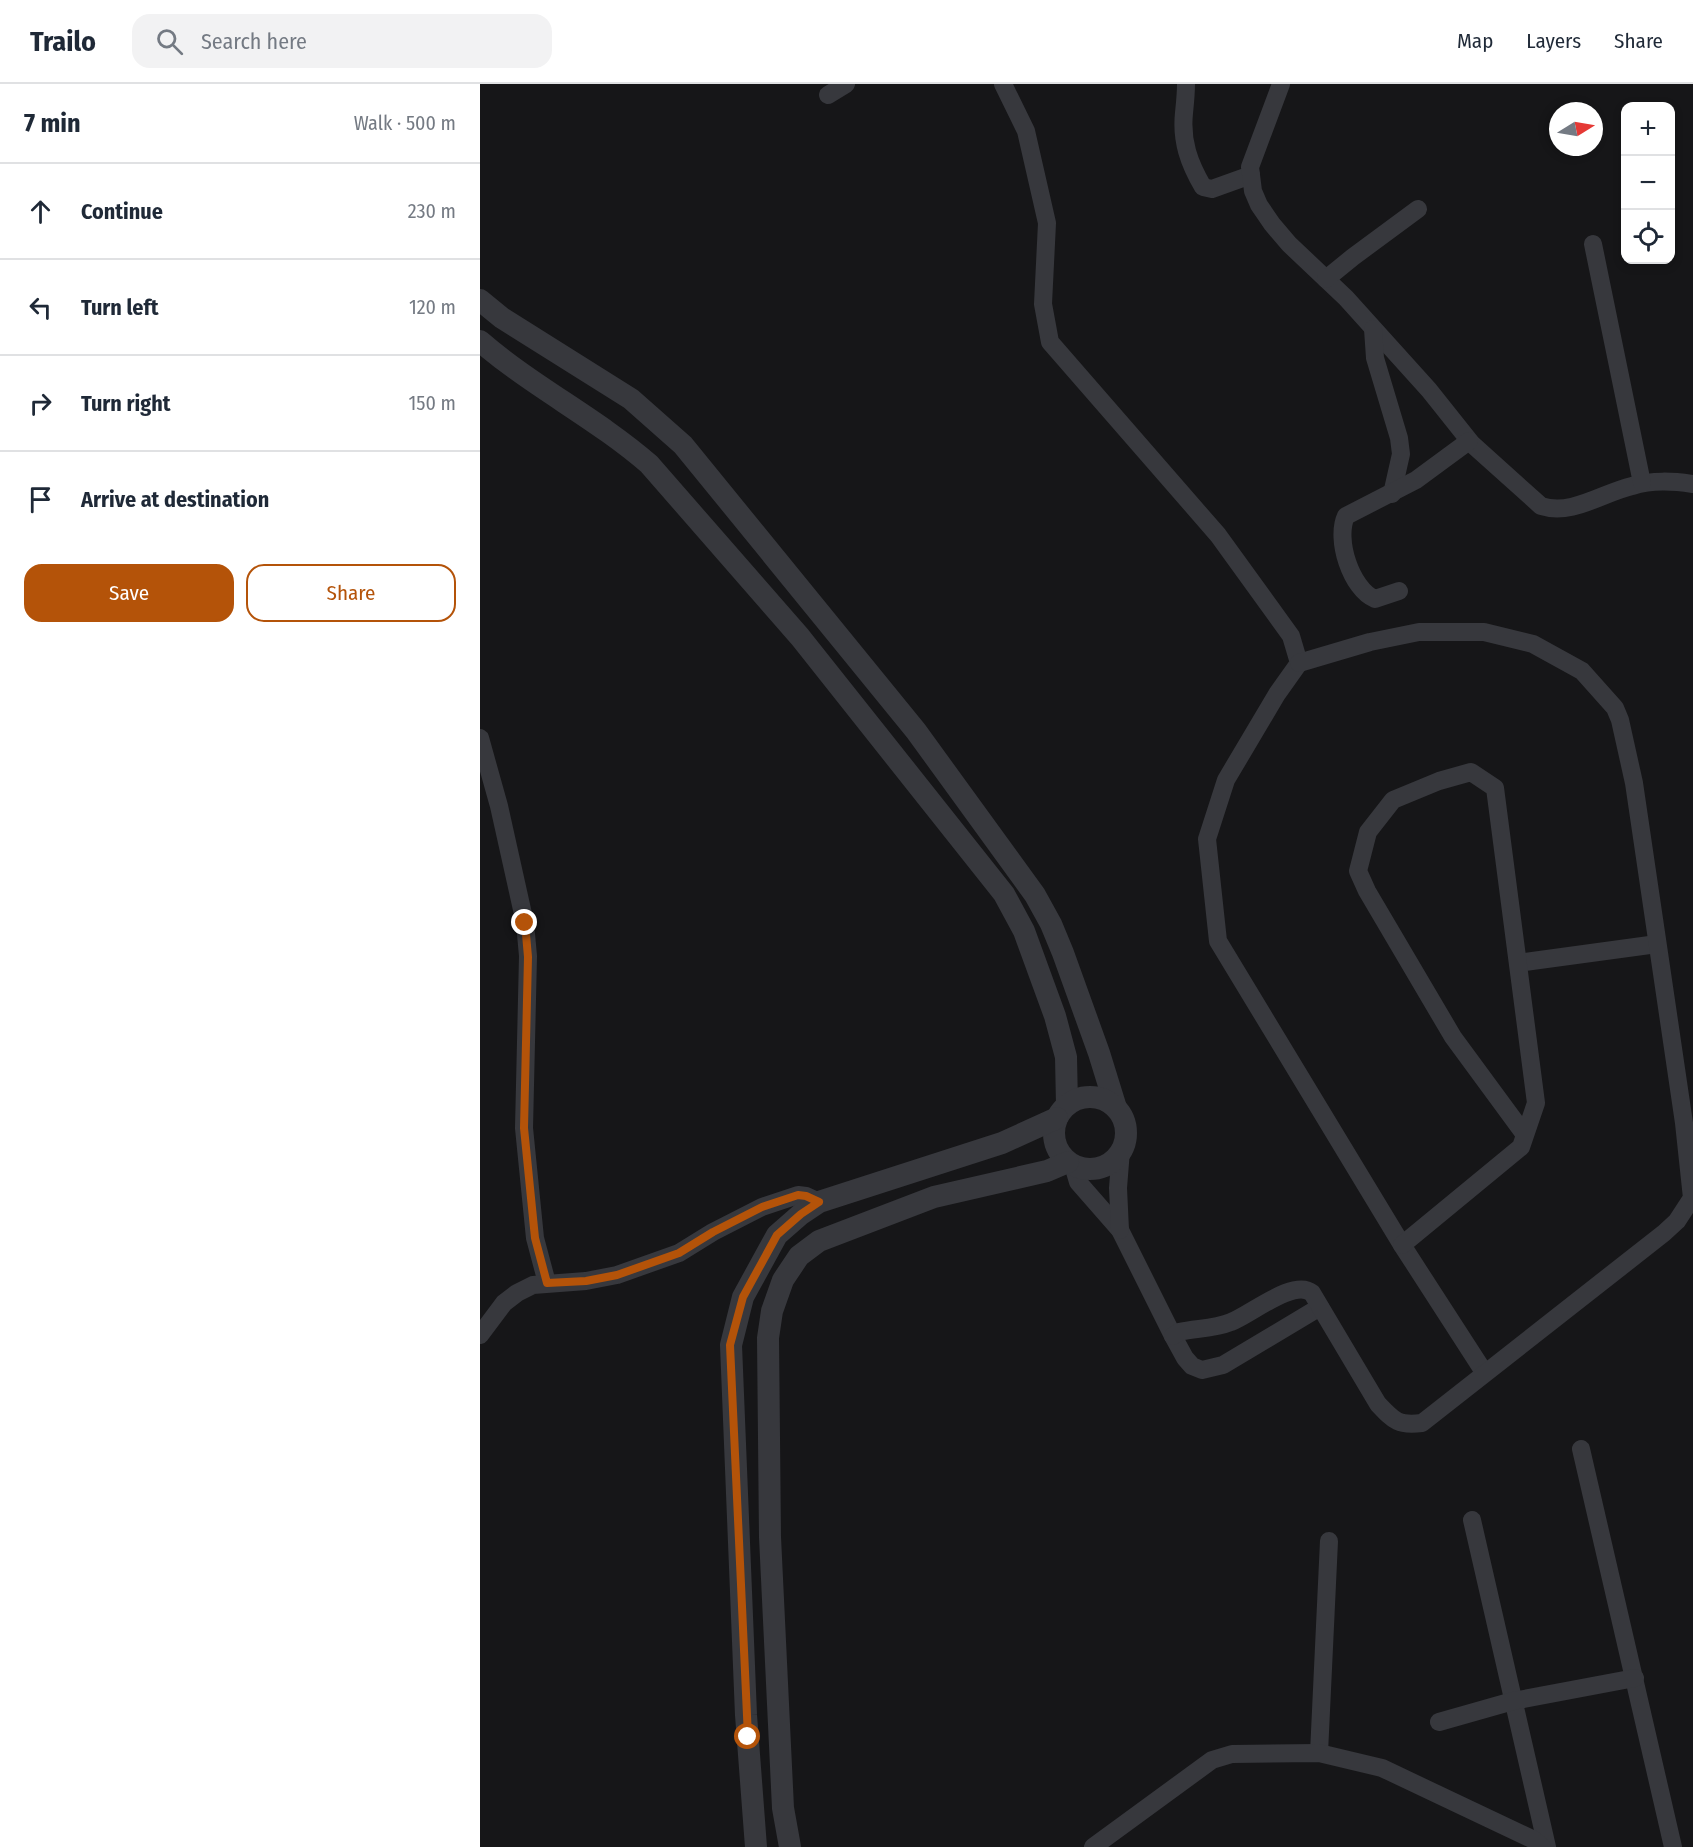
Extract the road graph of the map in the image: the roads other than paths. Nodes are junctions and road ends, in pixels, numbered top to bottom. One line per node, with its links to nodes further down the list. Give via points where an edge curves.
1 (846, 84): 5 (street)
2 (1003, 84): 18 (street, via 1026,131 1047,223 1043,304 1050,342 1218,535 1291,636)
3 (1186, 84): 6 (street, via 1185,149 1203,187 1212,189)
4 (1281, 84): 6 (street, via 1250,167)
5 (828, 95)
6 (1251, 175): 9 (street, via 1252,191 1272,224)
7 (1418, 209): 9 (street)
8 (1593, 244): 14 (street)
9 (1326, 279): 11 (street)
10 (480, 300): 22 (street, via 502,318 632,399 683,445 916,731 1035,895 1051,924)
11 (1373, 328): 13 (street); 16 (street, via 1375,358 1400,438 1401,454)
12 (480, 341): 23 (street, via 507,365 588,417 649,464 800,637 1004,894 1024,931 1066,1057)
13 (1469, 441): 14 (street, via 1541,506 1554,510); 16 (street)
14 (1642, 483): 15 (street)
15 (1693, 483)
16 (1392, 494): 17 (street, via 1346,516 1342,536 1348,566 1368,596 1375,599)
17 (1399, 591)
18 (1299, 663): 20 (street, via 1419,632 1484,632 1533,644 1582,671 1615,708 1620,720 1634,783); 29 (street, via 1226,780 1207,839 1218,941)
19 (480, 738): 30 (street, via 525,923 528,957 524,1128 535,1238)
20 (1657, 944): 21 (street); 34 (street, via 1692,1198 1664,1233)
21 (1518, 963): 24 (street, via 1536,1103); 24 (street, via 1495,788 1471,772 1393,800 1368,831 1358,871 1453,1037)
22 (1116, 1108): 23 (street, via 1092,1097 1075,1100); 25 (street, via 1125,1128)
23 (1062, 1112): 26 (street, via 1054,1137 1061,1155); 27 (street, via 1002,1143)
24 (1525, 1135): 29 (street, via 1521,1148)
25 (1121, 1150): 26 (street, via 1113,1161 1100,1167); 28 (street)
26 (1071, 1163): 28 (street, via 1077,1182); 43 (street, via 934,1197 819,1241 799,1256 783,1280 768,1338 770,1537 783,1808)
27 (819, 1202): 30 (street, via 798,1195 762,1207 679,1253 617,1275); 42 (street, via 777,1235 743,1297 730,1345 746,1715)
28 (1120, 1230): 33 (street)
29 (1402, 1245): 34 (street)
30 (547, 1283): 32 (street, via 533,1285 504,1303)
31 (1320, 1307): 33 (street, via 1302,1288 1229,1323); 33 (street, via 1211,1369 1192,1366); 34 (street, via 1360,1377 1392,1420 1407,1425 1422,1423)
32 (480, 1335)
33 (1173, 1336)
34 (1484, 1372)
35 (1581, 1449): 38 (street)
36 (1473, 1520): 39 (street)
37 (1329, 1541): 41 (street)
38 (1635, 1678): 39 (street); 47 (street)
39 (1513, 1701): 40 (street); 46 (street)
40 (1439, 1722)
41 (1319, 1753): 44 (street, via 1232,1754 1212,1760); 45 (street, via 1382,1768)
42 (756, 1847)
43 (790, 1847)
44 (1093, 1847)
45 (1542, 1847)
46 (1547, 1847)
47 (1673, 1847)

